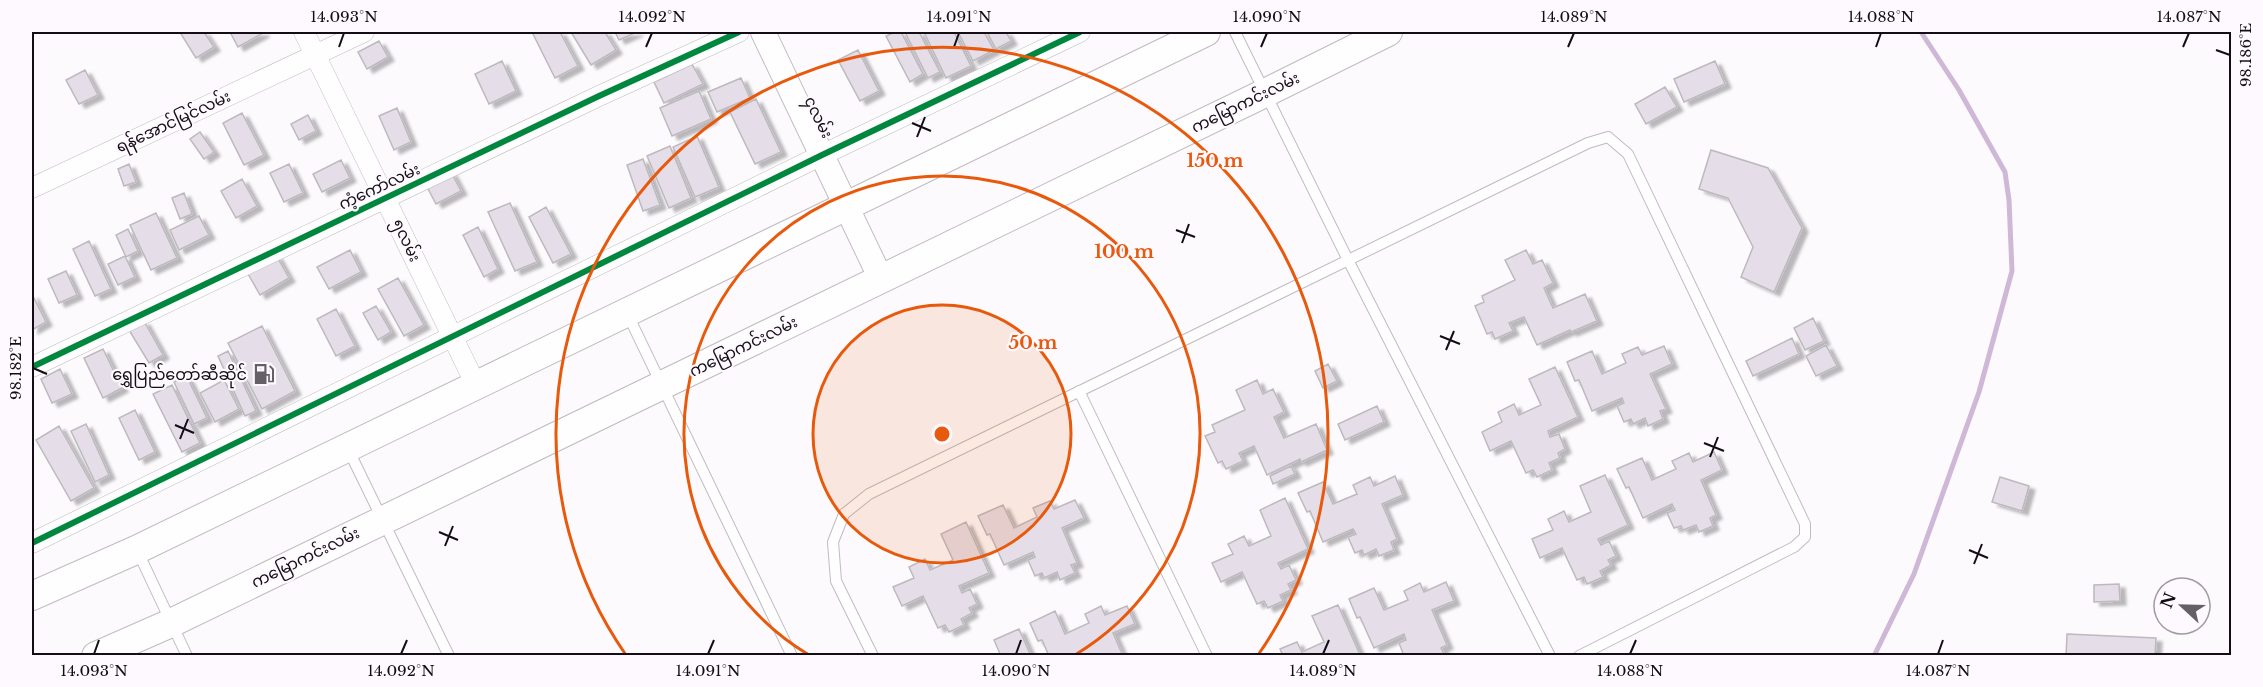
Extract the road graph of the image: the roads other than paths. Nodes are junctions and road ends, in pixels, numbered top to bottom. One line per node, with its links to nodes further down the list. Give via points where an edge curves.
1 (304, 32): 9 (street, ၅လမ်း)
2 (364, 32): 9 (street, ရန်အောင်မြင်လမ်း)
3 (739, 32): 13 (street, ကံ့ကော်လမ်း)
4 (763, 32): 11 (street, ၄လမ်း)
5 (1080, 32): 11 (street)
6 (1206, 32): 14 (main road)
7 (1235, 32): 10 (lane)
8 (1388, 32): 10 (main road, ကမြောကင်းလမ်း)
9 (315, 55): 12 (street, ရန်အောင်မြင်လမ်း); 13 (street, ၅လမ်း)
10 (1265, 93): 15 (lane); 16 (main road, ကမြောကင်းလမ်း)
11 (822, 154): 14 (street, ၄လမ်း); 18 (street)
12 (32, 188)
13 (387, 198): 18 (street, ၅လမ်း); 19 (street, ကံ့ကော်လမ်း)
14 (847, 206): 16 (street, ၄လမ်း); 17 (main road)
15 (1348, 260): 22 (lane); 35 (lane); 36 (lane, via 1588,143 1608,137 1628,154 1805,524 1805,537 1794,547)
16 (881, 279): 21 (main road, ကမြောကင်းလမ်း)
17 (627, 312): 20 (main road); 21 (lane)
18 (453, 336): 20 (street, ၅လမ်း); 25 (street)
19 (32, 367)
20 (476, 385): 23 (main road)
21 (662, 385): 24 (main road, ကမြောကင်းလမ်း); 32 (lane)
22 (1079, 391): 33 (lane, via 869,494 844,514 833,542 837,581); 34 (lane)
23 (346, 446): 24 (lane); 26 (main road)
24 (382, 519): 28 (main road, ကမြောကင်းလမ်း); 31 (lane)
25 (32, 543)
26 (136, 549): 27 (main road); 28 (lane)
27 (32, 596)
28 (171, 622): 29 (main road, ကမြောကင်းလမ်း); 30 (lane)
29 (96, 656)
30 (186, 656)
31 (449, 656)
32 (792, 656)
33 (873, 656)
34 (1207, 656)
35 (1550, 656)
36 (1579, 656)

